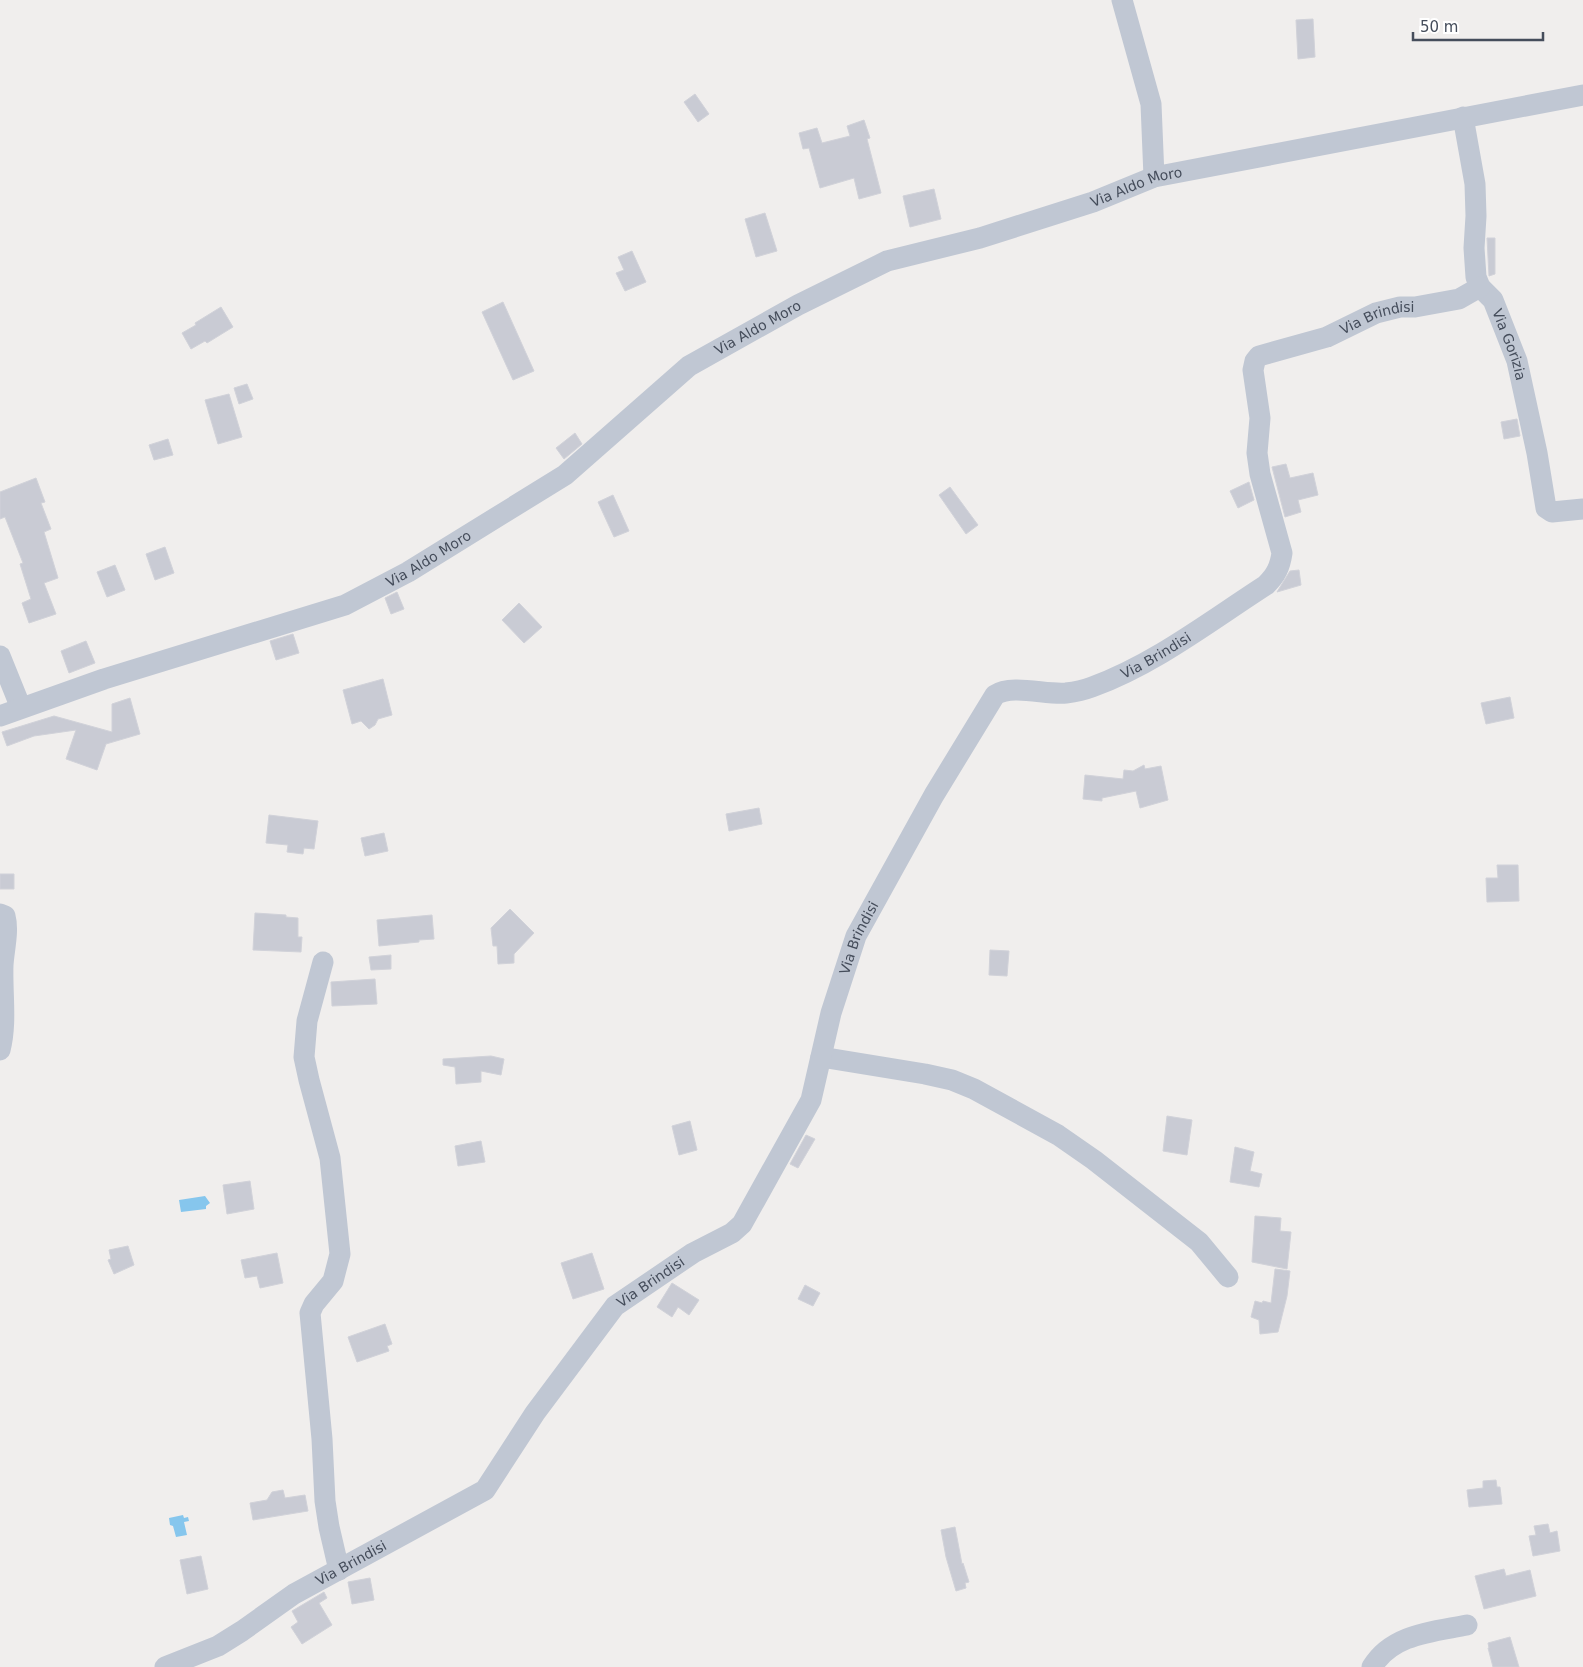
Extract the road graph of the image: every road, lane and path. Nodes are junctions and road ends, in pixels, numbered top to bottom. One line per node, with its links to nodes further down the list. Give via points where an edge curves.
1 (1122, 0): 4 (street, via 1151,104)
2 (1583, 95): 3 (street, Via Aldo Moro)
3 (1463, 117): 4 (street, Via Aldo Moro); 5 (street, Via Gorizia, via 1475,184 1474,248)
4 (1154, 177): 8 (street, Via Aldo Moro, via 1093,202 980,238 887,261 798,304 689,366 566,475 408,572 345,605)
5 (1480, 287): 6 (street, Via Gorizia, via 1493,300 1517,361 1546,508 1552,512); 13 (street, Via Brindisi, via 1459,299 1400,307 1376,314 1327,337 1259,356 1253,370 1260,418 1256,453 1282,553 1276,575 1147,662 1091,688 1065,693 1001,691 995,695 934,794 856,936 831,1012)
6 (1583, 509)
7 (0, 656): 8 (street)
8 (21, 708): 9 (street, Via Aldo Moro)
9 (0, 716)
10 (0, 914): 12 (street, via 5,916 7,925 3,967 4,1033)
11 (323, 962): 15 (street, via 307,1021 304,1057 330,1158 340,1254 334,1281 310,1313 325,1501)
12 (0, 1050)
13 (821, 1057): 14 (street, via 925,1074 974,1089 1058,1135 1094,1160 1199,1242); 15 (street, Via Brindisi, via 811,1100 742,1224 615,1306 535,1413 485,1490)
14 (1228, 1276)
15 (339, 1570): 17 (street, Via Brindisi, via 294,1594 218,1646)
16 (1467, 1625): 18 (street, via 1407,1638 1389,1647)
17 (165, 1667)
18 (1372, 1667)

